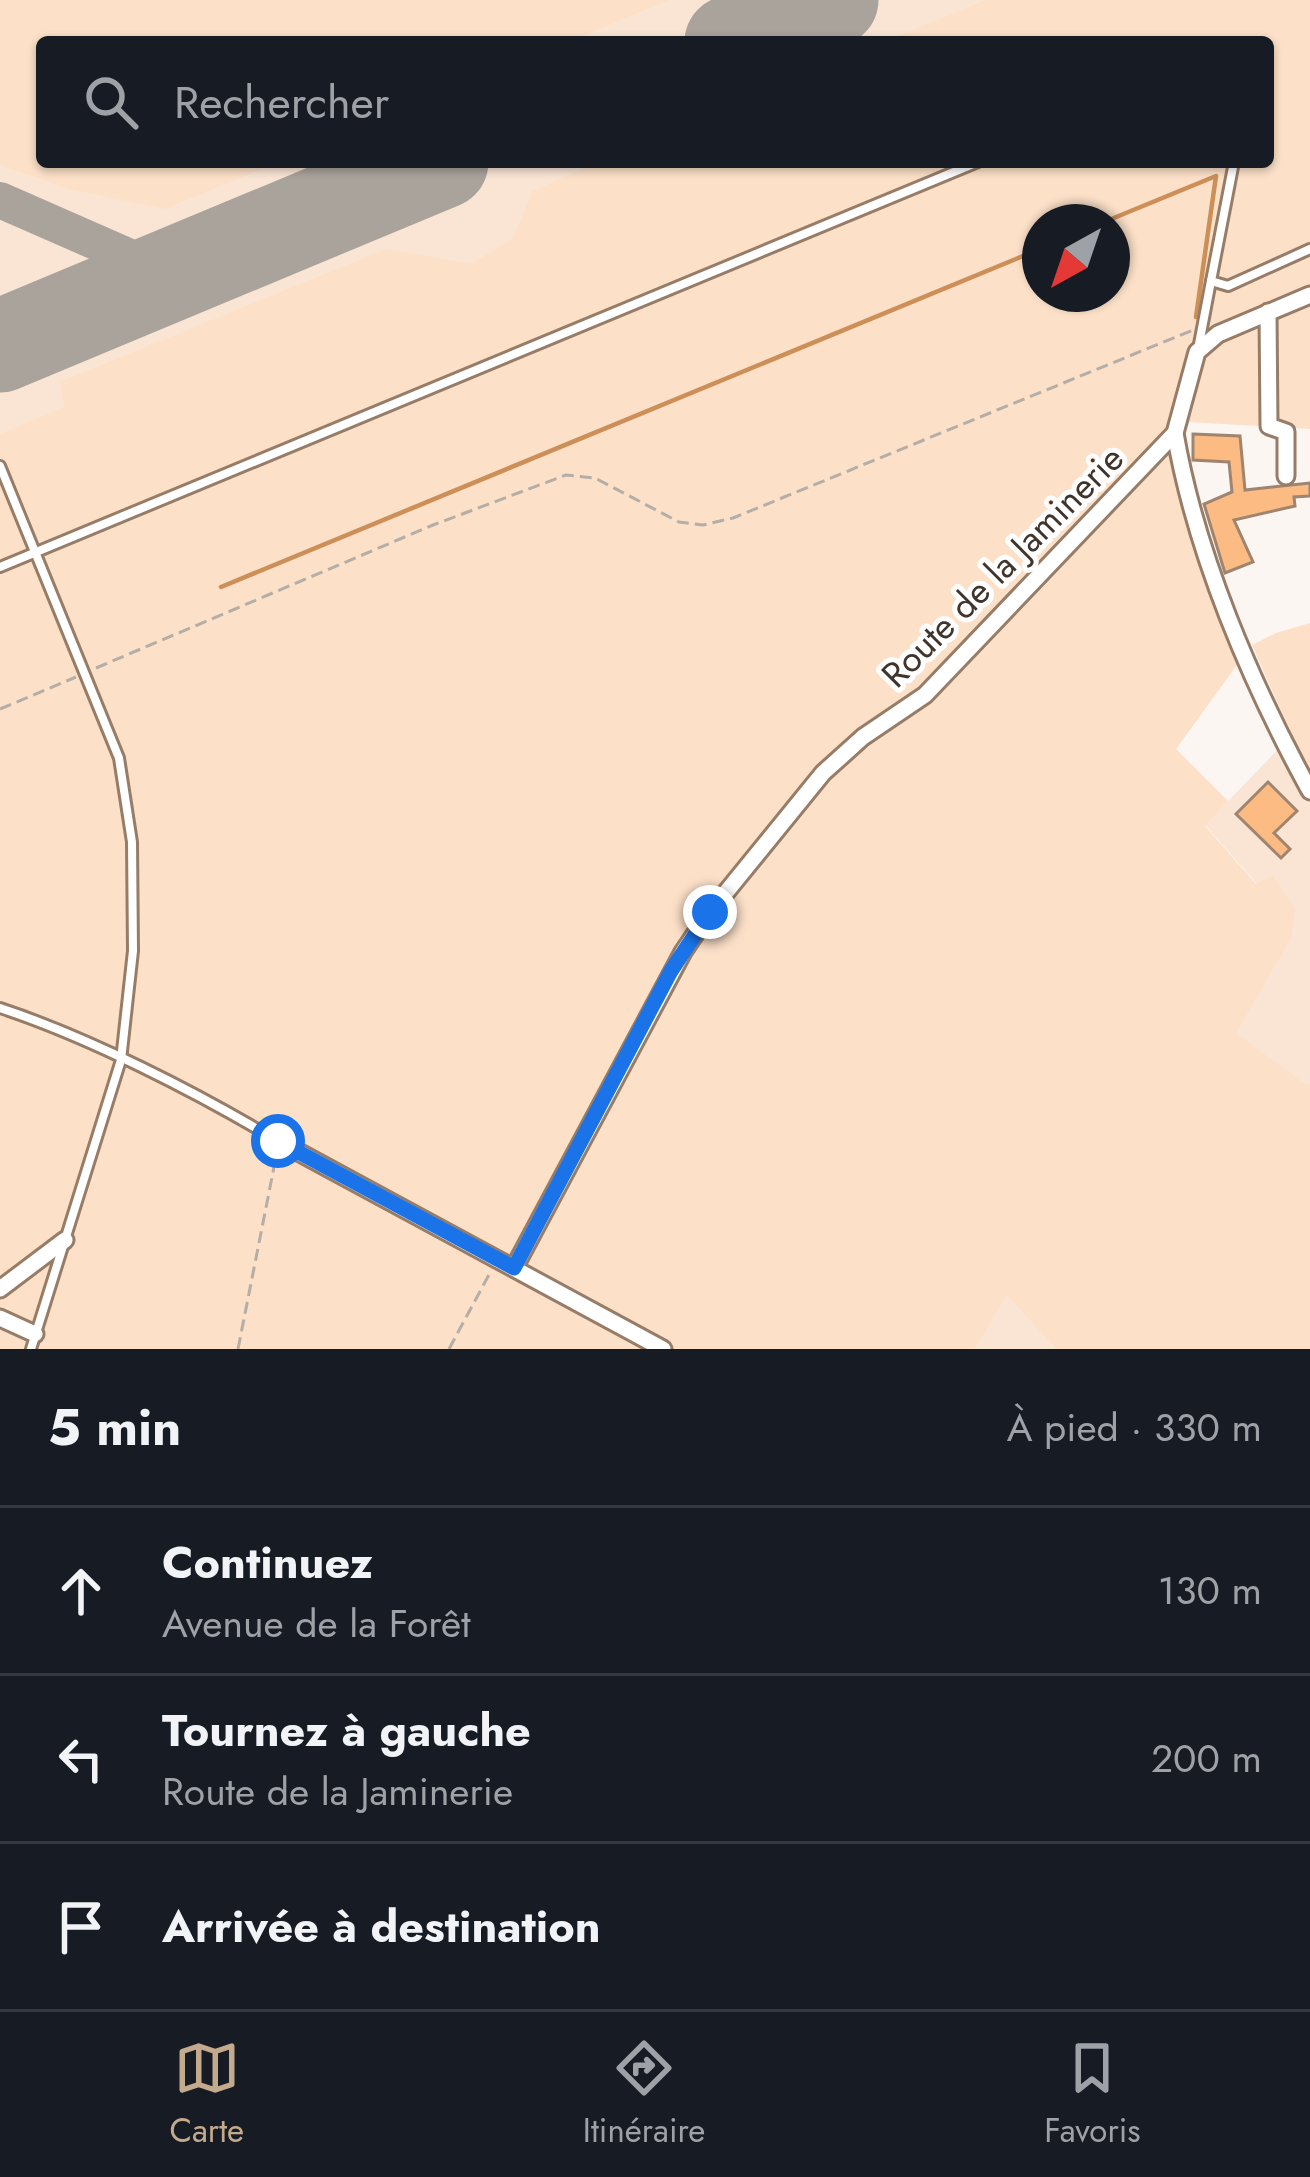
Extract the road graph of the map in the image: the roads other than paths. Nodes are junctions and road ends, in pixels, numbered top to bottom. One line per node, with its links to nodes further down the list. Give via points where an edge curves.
1 (964, 168): 11 (lane)
2 (1233, 168): 4 (lane)
3 (1310, 250): 4 (lane, via 1228,286)
4 (1210, 281): 7 (lane)
5 (1310, 295): 6 (street)
6 (1268, 312): 7 (street); 10 (street, via 1269,426 1286,433)
7 (1197, 352): 8 (street, Route de la Jaminerie)
8 (1174, 433): 13 (street, via 1222,598); 18 (street, Route de la Jaminerie, via 925,695 832,764 710,912)
9 (0, 466): 11 (lane)
10 (1286, 476)
11 (36, 552): 12 (lane); 15 (lane, via 119,758 132,842 133,951)
12 (0, 567)
13 (1310, 791)
14 (0, 1008): 15 (lane)
15 (121, 1060): 16 (lane); 17 (lane)
16 (278, 1141): 18 (street)
17 (65, 1240): 19 (street); 21 (lane)
18 (514, 1268): 22 (street)
19 (0, 1289)
20 (0, 1318): 21 (street)
21 (33, 1342)
22 (663, 1349)

